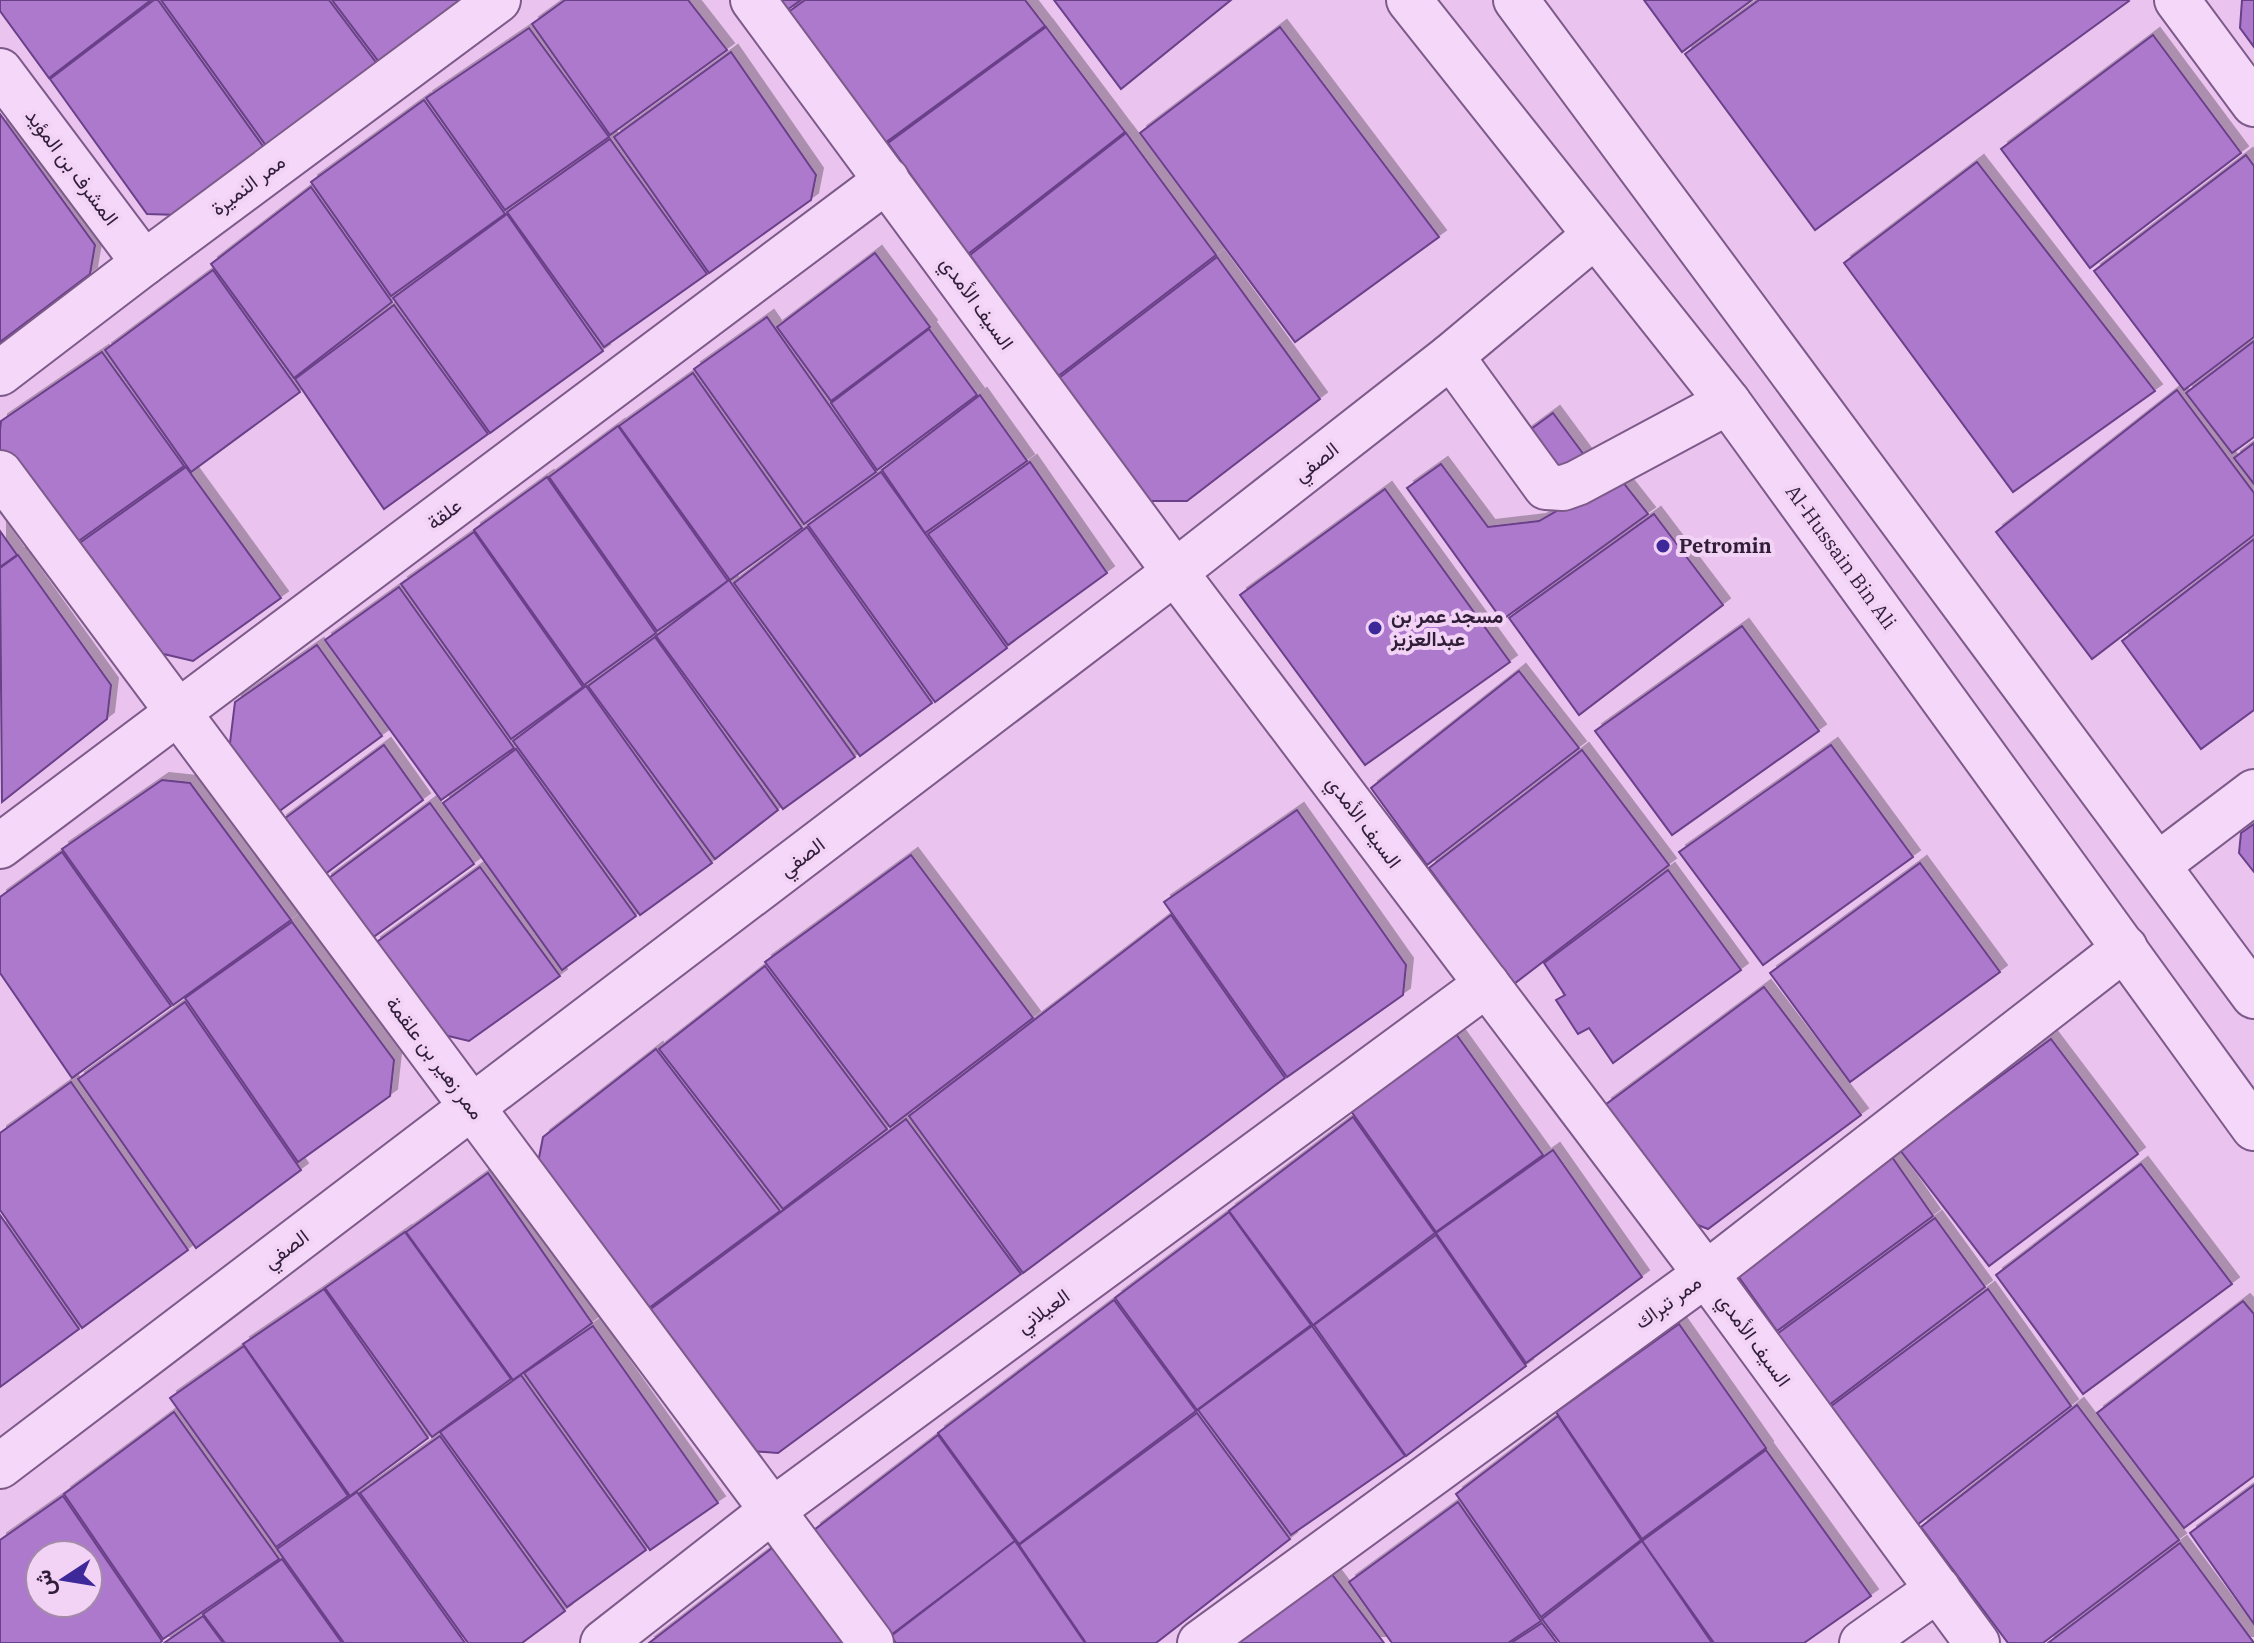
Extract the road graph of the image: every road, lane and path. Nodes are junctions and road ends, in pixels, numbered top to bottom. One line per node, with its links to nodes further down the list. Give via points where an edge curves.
1 (498, 0): 10 (street, ممر النميرة)
2 (753, 0): 8 (street, السيف الأمدي)
3 (1409, 0): 9 (street, Al-Hussain Bin Ali)
4 (1516, 0): 19 (street)
5 (2179, 1): 7 (street)
6 (0, 71): 10 (street, المشرف بن المؤيد)
7 (2254, 104)
8 (887, 180): 15 (street, السيف الأمدي); 16 (street, علقة)
9 (1594, 236): 11 (street, الصفي); 13 (street, Al-Hussain Bin Ali)
10 (144, 263): 12 (street, ممر النميرة)
11 (1451, 356): 13 (street, via 1546,487 1577,483); 15 (street, الصفي)
12 (0, 373)
13 (1728, 402): 20 (street, Al-Hussain Bin Ali)
14 (0, 473): 16 (street, ممر زهير بن علقمة)
15 (1175, 572): 21 (street, السيف الأمدي); 23 (street, الصفي)
16 (180, 713): 18 (street, علقة); 23 (street, ممر زهير بن علقمة)
17 (2254, 792): 19 (street)
18 (0, 846)
19 (2159, 864): 22 (street)
20 (2125, 948): 24 (street, Al-Hussain Bin Ali); 25 (street, ممر تبراك)
21 (1487, 984): 25 (street, السيف الأمدي); 27 (street, العيلاني)
22 (2254, 996)
23 (472, 1108): 26 (street, الصفي); 27 (street, ممر زهير بن علقمة)
24 (2254, 1128)
25 (1706, 1274): 28 (street, السيف الأمدي); 31 (street, ممر تبراك)
26 (0, 1466)
27 (773, 1510): 29 (street, العيلاني); 30 (street, ممر زهير بن علقمة)
28 (1938, 1589): 32 (street); 33 (street, السيف الأمدي)
29 (603, 1643)
30 (871, 1643)
31 (1201, 1643)
32 (1862, 1643)
33 (1977, 1643)

